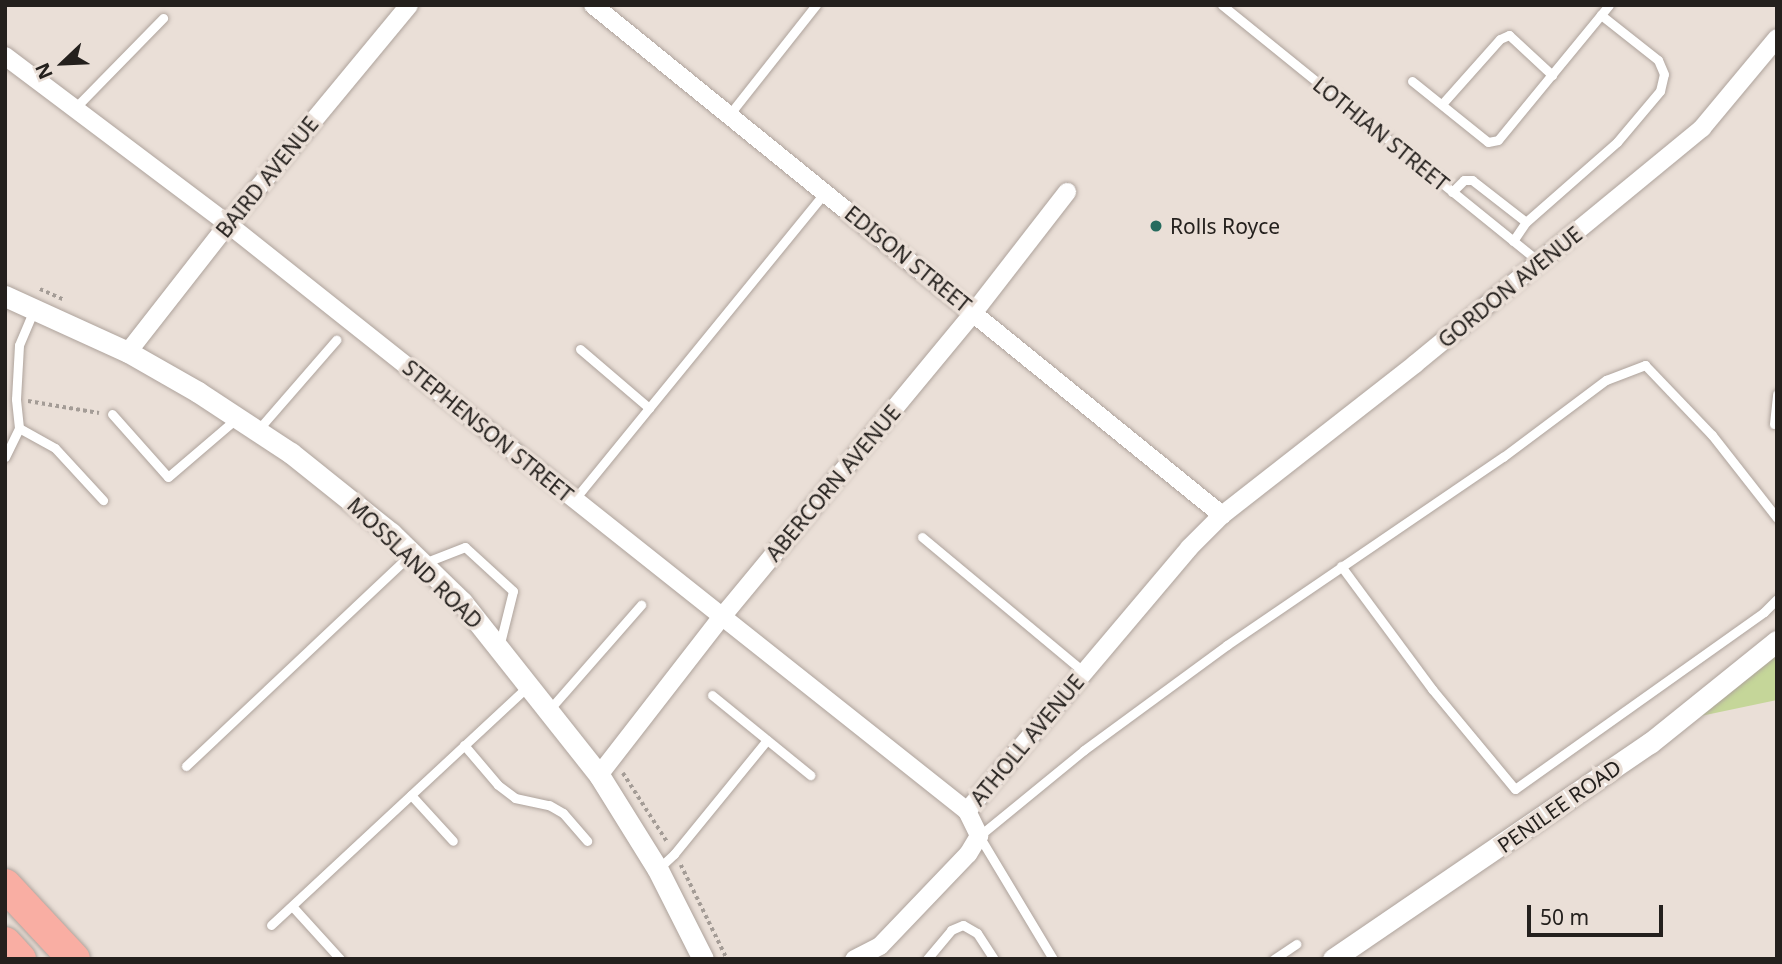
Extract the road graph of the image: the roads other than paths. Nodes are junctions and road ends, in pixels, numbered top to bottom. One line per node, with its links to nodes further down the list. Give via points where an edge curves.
1 (409, 5): 19 (street, BAIRD AVENUE)
2 (593, 5): 14 (street, EDISON STREET)
3 (816, 5): 14 (lane)
4 (1222, 5): 17 (lane, LOTHIAN STREET)
5 (1609, 5): 6 (lane)
6 (1601, 15): 10 (lane); 18 (lane, via 1658,60 1664,74 1660,91 1617,142)
7 (163, 18): 13 (lane)
8 (1777, 38): 21 (street, GORDON AVENUE, via 1702,128)
9 (5, 56): 13 (street, STEPHENSON STREET)
10 (1552, 75): 12 (lane, via 1498,140 1488,142); 12 (lane, via 1509,34)
11 (1412, 81): 12 (lane)
12 (1442, 104)
13 (75, 108): 19 (street, STEPHENSON STREET)
14 (730, 115): 16 (street, EDISON STREET)
15 (1067, 191): 24 (street, ABERCORN AVENUE)
16 (825, 192): 24 (street, EDISON STREET); 29 (lane)
17 (1452, 192): 18 (lane, via 1464,180 1472,180); 20 (lane, LOTHIAN STREET)
18 (1526, 222): 20 (lane)
19 (228, 224): 27 (street, BAIRD AVENUE); 37 (street, STEPHENSON STREET)
20 (1513, 241): 21 (lane, LOTHIAN STREET)
21 (1540, 263): 38 (street, GORDON AVENUE)
22 (5, 296): 23 (street, MOSSLAND ROAD)
23 (35, 308): 27 (street, MOSSLAND ROAD); 33 (lane, via 19,345)
24 (974, 312): 38 (street, EDISON STREET); 45 (street, ABERCORN AVENUE)
25 (336, 340): 34 (lane)
26 (580, 349): 29 (lane)
27 (128, 352): 31 (street, MOSSLAND ROAD)
28 (1777, 394): 32 (lane)
29 (649, 408): 37 (lane)
30 (112, 414): 31 (lane, via 168,477)
31 (237, 418): 34 (street, MOSSLAND ROAD)
32 (1774, 424)
33 (19, 428): 35 (lane); 36 (lane, via 55,448)
34 (257, 431): 41 (street, MOSSLAND ROAD, via 359,505)
35 (5, 457)
36 (103, 500)
37 (574, 500): 45 (street, STEPHENSON STREET)
38 (1222, 515): 48 (street, ATHOLL AVENUE)
39 (1777, 518): 42 (lane, via 1713,435 1645,365 1606,380 1503,457)
40 (922, 537): 48 (lane)
41 (417, 559): 47 (street, MOSSLAND ROAD); 47 (lane, via 465,547 513,591); 54 (lane)
42 (1341, 566): 43 (lane, via 1432,689 1515,789 1753,620); 59 (lane, via 1084,750)
43 (1777, 598)
44 (641, 605): 51 (lane)
45 (721, 618): 55 (street, ABERCORN AVENUE); 58 (street, STEPHENSON STREET)
46 (1777, 641): 77 (street, PENILEE ROAD, via 1650,743)
47 (499, 648): 49 (street, MOSSLAND ROAD)
48 (1084, 672): 58 (street, ATHOLL AVENUE)
49 (529, 685): 51 (street, MOSSLAND ROAD); 53 (lane)
50 (712, 695): 52 (lane)
51 (549, 710): 55 (street, MOSSLAND ROAD)
52 (767, 740): 56 (lane); 62 (lane)
53 (464, 745): 57 (lane); 61 (lane, via 498,785 515,798 563,813)
54 (186, 766)
55 (599, 775): 62 (street, MOSSLAND ROAD)
56 (810, 775)
57 (411, 794): 60 (lane); 64 (lane)
58 (967, 811): 59 (street, ATHOLL AVENUE)
59 (979, 836): 72 (street, ATHOLL AVENUE, via 968,854 880,946); 75 (lane)
60 (453, 841)
61 (587, 842)
62 (657, 869): 71 (street, MOSSLAND ROAD)
63 (5, 885): 69 (highway)
64 (292, 906): 65 (lane); 70 (lane)
65 (271, 925)
66 (5, 943): 68 (highway)
67 (1296, 944): 76 (lane)
68 (20, 959)
69 (74, 959)
70 (340, 959)
71 (703, 959)
72 (854, 959)
73 (927, 959): 74 (lane, via 951,930 963,925 977,933)
74 (994, 959)
75 (1053, 959)
76 (1274, 959)
77 (1333, 959)

